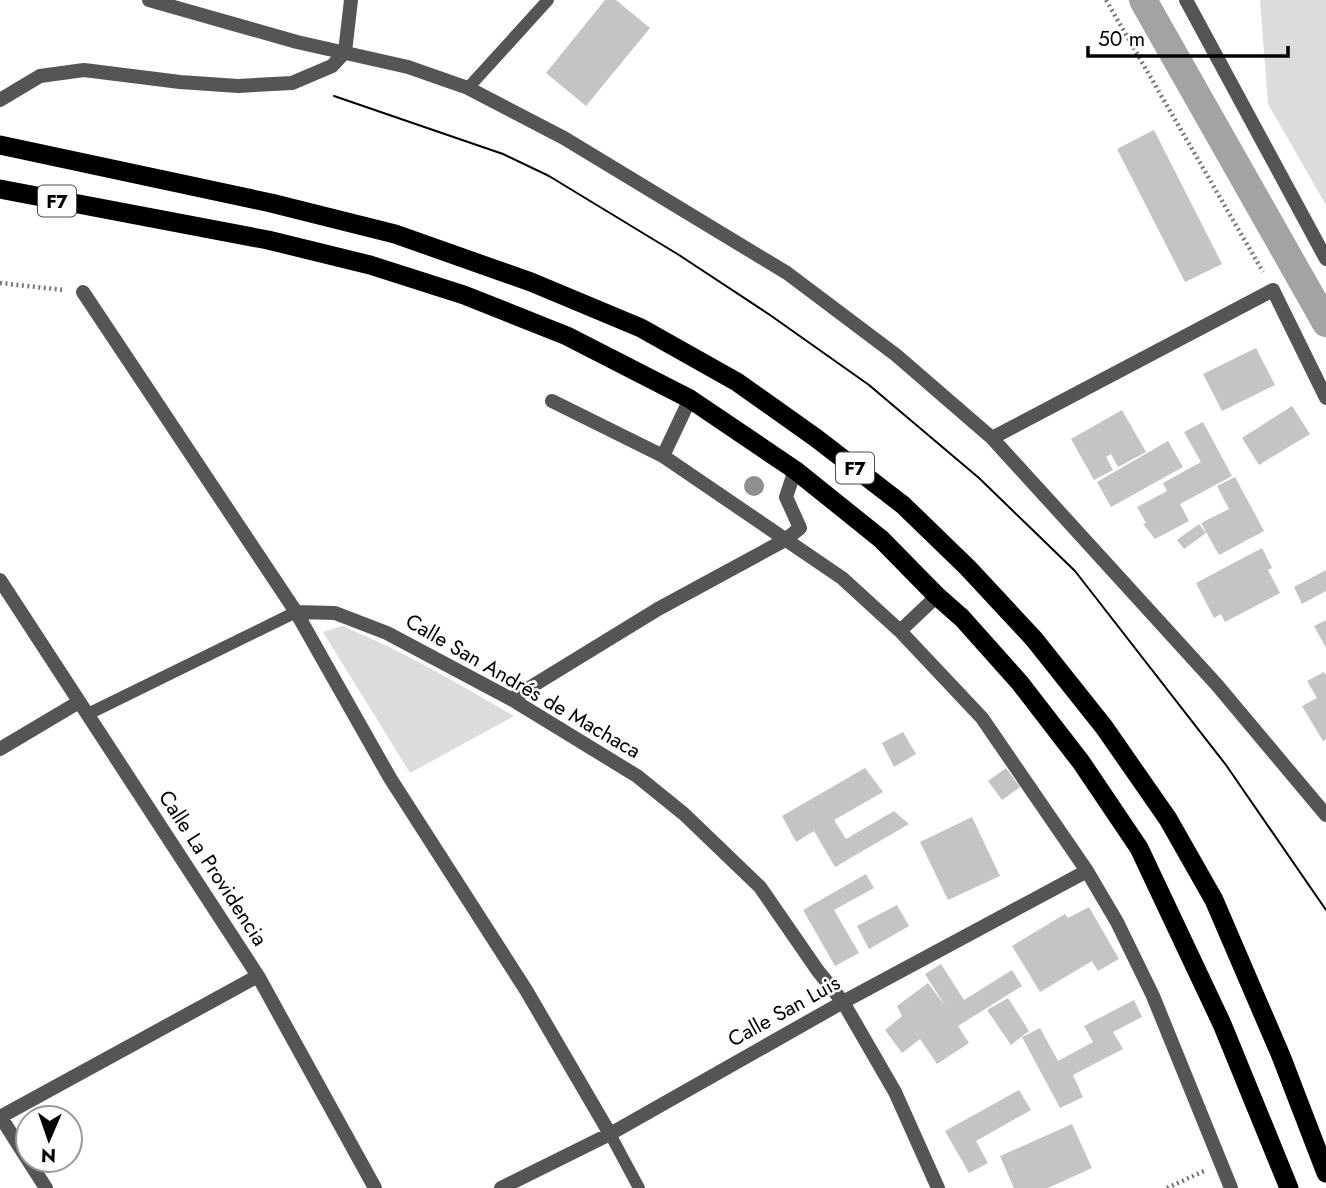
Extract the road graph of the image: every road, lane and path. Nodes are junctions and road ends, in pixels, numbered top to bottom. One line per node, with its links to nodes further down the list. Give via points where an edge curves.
1 (149, 0): 6 (street)
2 (351, 0): 6 (street)
3 (548, 0): 7 (lane)
4 (1107, 0): 13 (path)
5 (1186, 0): 11 (street)
6 (345, 52): 7 (street); 8 (street, via 331,66 292,83 238,86 84,70 40,76)
7 (468, 88): 18 (street, via 564,138 787,273 896,355)
8 (0, 100)
9 (0, 145): 38 (highway, F7, via 395,234 531,282 641,328 737,383 903,505 1034,639 1104,727 1168,819 1214,900)
10 (0, 189): 16 (highway, F7, via 268,240 370,265 567,335)
11 (1326, 259)
12 (0, 283): 14 (path)
13 (1273, 290): 15 (street); 18 (street)
14 (83, 292): 24 (street)
15 (1326, 398)
16 (690, 399): 19 (street); 20 (highway, F7)
17 (552, 401): 19 (street)
18 (992, 438): 30 (street, via 1217,685)
19 (663, 456): 21 (street)
20 (795, 470): 21 (street, via 786,498 800,528); 23 (highway, F7, via 881,539)
21 (785, 540): 25 (street, via 842,578); 26 (street, via 658,609)
22 (0, 580): 27 (street, Calle La Providencia)
23 (937, 596): 25 (street); 45 (highway, F7, via 1020,683 1139,848 1222,1024)
24 (296, 612): 26 (street, Calle San Andrés de Machaca, via 335,613 387,632); 28 (lane); 35 (street, via 390,778 526,990)
25 (900, 631): 31 (street, via 982,718)
26 (511, 699): 33 (street, Calle San Andrés de Machaca, via 637,776 684,814 760,887)
27 (79, 702): 28 (street, Calle La Providencia); 29 (street)
28 (89, 714): 32 (street, Calle La Providencia)
29 (0, 749)
30 (1326, 815)
31 (1087, 871): 33 (street, Calle San Luis); 37 (street, via 1153,996)
32 (258, 976): 34 (street); 39 (street, Calle La Providencia)
33 (843, 1002): 35 (street, Calle San Luis); 42 (street, Calle San Andrés de Machaca, via 895,1092)
34 (0, 1117): 36 (street)
35 (610, 1134): 40 (street, Calle San Luis); 41 (lane)
36 (14, 1138)
37 (1220, 1163): 43 (path); 44 (street)
38 (1326, 1173)
39 (375, 1188)
40 (501, 1188)
41 (639, 1188)
42 (938, 1188)
43 (1167, 1188)
44 (1231, 1188)
45 (1289, 1188)

